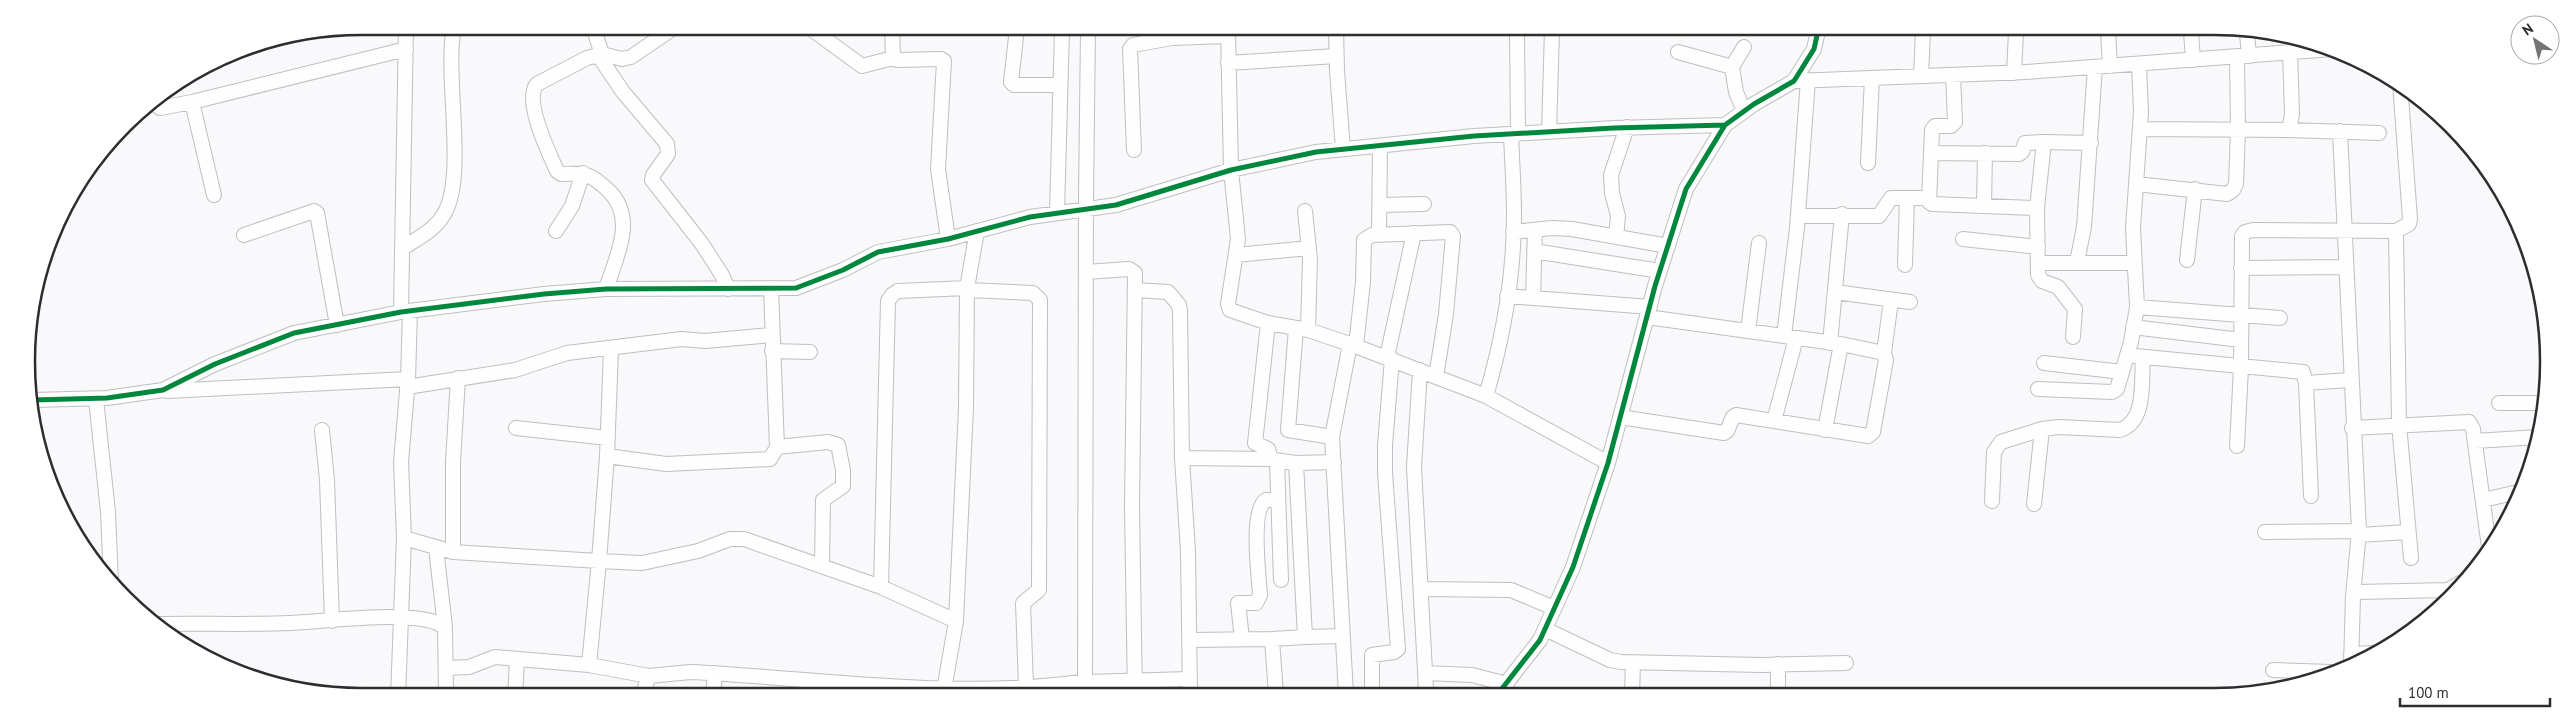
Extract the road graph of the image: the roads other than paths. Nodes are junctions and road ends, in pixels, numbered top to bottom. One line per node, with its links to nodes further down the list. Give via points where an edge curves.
1 (406, 35): 22 (street)
2 (454, 35): 94 (street, via 450,202 433,228)
3 (595, 35): 26 (street)
4 (663, 35): 26 (street, via 631,57)
5 (820, 35): 29 (street, via 862,66)
6 (892, 35): 29 (street)
7 (1016, 35): 41 (street, via 1011,82 1014,85)
8 (1062, 35): 41 (street)
9 (1088, 35): 74 (street)
10 (1168, 35): 58 (street, via 1137,43 1130,49)
11 (1228, 35): 31 (street)
12 (1336, 35): 27 (street)
13 (1517, 35): 54 (street)
14 (1552, 35): 51 (street)
15 (1817, 35): 40 (street)
16 (1923, 35): 38 (street)
17 (2016, 35): 36 (street)
18 (2108, 35): 33 (street)
19 (2191, 35): 30 (street)
20 (2245, 37): 28 (street)
21 (1744, 47): 34 (street)
22 (406, 48): 43 (street); 94 (street)
23 (2313, 50): 25 (street)
24 (1678, 52): 34 (street)
25 (2290, 52): 28 (street); 50 (street, via 2292,114)
26 (600, 54): 64 (street, via 537,84 531,96 557,171 561,174); 109 (street, via 623,92 668,144 668,154 652,180 702,244)
27 (1336, 56): 31 (street); 59 (street)
28 (2243, 56): 30 (street); 49 (street)
29 (893, 58): 89 (street, via 944,61 938,169)
30 (2193, 60): 32 (street)
31 (1228, 63): 63 (street)
32 (2139, 64): 33 (street); 48 (street)
33 (2110, 66): 35 (street)
34 (1732, 67): 45 (street, via 1734,87)
35 (2095, 67): 36 (street); 56 (street)
36 (2014, 73): 37 (street)
37 (1953, 75): 38 (street); 60 (street, via 1955,122 1951,126 1934,126)
38 (1921, 76): 39 (street)
39 (1872, 78): 40 (street); 62 (street)
40 (1801, 80): 45 (street); 78 (street)
41 (1059, 85): 76 (street)
42 (2401, 94): 83 (street, via 2410,219 2409,224)
43 (192, 102): 44 (street); 67 (street)
44 (158, 106)
45 (1744, 111): 46 (street)
46 (1725, 125): 47 (street); 92 (street, via 1686,188)
47 (1627, 127): 51 (street); 88 (street, via 1611,176 1618,216)
48 (2140, 129): 49 (street); 65 (street)
49 (2238, 130): 50 (street); 66 (street, via 2233,190 2227,194)
50 (2289, 130): 52 (street)
51 (1549, 132): 54 (street)
52 (2340, 132): 53 (street); 80 (street)
53 (2379, 133)
54 (1515, 134): 57 (street); 84 (street)
55 (2044, 142): 56 (street); 61 (street, via 2025,143 2019,154); 73 (street)
56 (2091, 143): 99 (street, via 2082,244)
57 (1380, 146): 59 (street); 71 (street)
58 (1134, 150)
59 (1343, 150): 63 (street, via 1316,152)
60 (1932, 153): 61 (street); 69 (street)
61 (1985, 153): 72 (street)
62 (1868, 163)
63 (1230, 170): 74 (street, via 1116,205); 97 (street, via 1236,211)
64 (583, 173): 81 (street, via 572,206); 108 (street, via 593,176 613,195 623,214 623,236)
65 (2136, 184): 66 (street); 101 (street)
66 (2195, 189): 98 (street)
67 (214, 195)
68 (1907, 198): 69 (street); 77 (street, via 1888,199 1879,216); 102 (street)
69 (1929, 198): 72 (street, via 1932,204)
70 (1424, 204): 71 (street)
71 (1380, 205): 87 (street)
72 (1984, 206): 73 (street)
73 (2037, 208): 93 (street)
74 (1086, 209): 76 (street); 106 (street)
75 (1306, 211): 95 (street)
76 (1057, 213): 82 (street)
77 (1842, 214): 78 (street); 112 (street)
78 (1798, 216): 128 (street)
79 (1535, 230): 84 (street); 88 (street, via 1572,229); 96 (street)
80 (2343, 230): 83 (street); 103 (street); 104 (street, via 2245,232 2242,236)
81 (556, 231)
82 (977, 231): 89 (street); 110 (street)
83 (2396, 231): 158 (street)
84 (1513, 232): 113 (street)
85 (1414, 234): 87 (street); 139 (street); 144 (street, via 1450,232 1453,236)
86 (244, 235): 123 (street, via 314,211 317,213)
87 (1379, 235): 132 (street, via 1364,240 1363,282)
88 (1616, 237): 92 (street)
89 (948, 239): 107 (street, via 878,252 844,270 796,288)
90 (1963, 239): 93 (street)
91 (1759, 243): 126 (street)
92 (1668, 246): 105 (street)
93 (2038, 247): 100 (street)
94 (403, 248): 118 (street)
95 (1309, 248): 97 (street); 125 (street)
96 (1534, 252): 105 (street); 114 (street)
97 (1236, 255): 122 (street, via 1228,308 1234,313)
98 (2187, 260)
99 (2077, 262): 100 (street); 101 (street)
100 (2038, 263): 129 (street, via 2040,278 2058,287 2075,309)
101 (2133, 264): 117 (street)
102 (1905, 265)
103 (2345, 267): 104 (street); 146 (street)
104 (2241, 268): 120 (street)
105 (1660, 271): 119 (street)
106 (1086, 272): 111 (street, via 1132,270 1135,273); 225 (street)
107 (771, 288): 109 (street); 127 (street)
108 (606, 289): 109 (street); 118 (street)
109 (728, 289)
110 (967, 289): 194 (street, via 898,291 888,301); 200 (street, via 966,407); 233 (street, via 1033,292 1040,300 1039,590 1023,602)
111 (1135, 290): 171 (street, via 1165,290 1179,305); 223 (street, via 1132,507)
112 (1835, 292): 115 (street); 131 (street)
113 (1507, 296): 114 (street); 151 (street, via 1498,356)
114 (1533, 298): 119 (street)
115 (1891, 300): 116 (street); 136 (street)
116 (1910, 302)
117 (2137, 307): 120 (street); 124 (street)
118 (406, 312): 123 (street); 147 (street)
119 (1648, 312): 126 (street); 156 (street)
120 (2241, 316): 121 (street); 130 (street)
121 (2280, 318)
122 (1268, 323): 125 (street); 172 (street, via 1255,440 1257,445 1268,449)
123 (337, 325): 150 (street, via 294,333)
124 (2133, 328): 130 (street); 137 (street)
125 (1302, 329): 132 (street); 164 (street, via 1288,430)
126 (1748, 331): 128 (street)
127 (771, 335): 133 (street, via 705,341 682,339); 134 (street)
128 (1790, 337): 131 (street); 157 (street)
129 (2073, 337)
130 (2241, 340): 141 (street)
131 (1835, 344): 136 (street); 163 (street)
132 (1353, 345): 139 (street); 164 (street)
133 (611, 349): 145 (street, via 567,353 516,370); 166 (street)
134 (772, 352): 135 (street); 169 (street)
135 (810, 352)
136 (1884, 353): 163 (street, via 1886,360 1873,432 1868,436)
137 (2127, 356): 138 (street); 143 (street)
138 (2143, 357): 141 (street); 161 (street, via 2139,411 2128,427 2120,430)
139 (1390, 358): 142 (street); 239 (street, via 1385,473 1398,649 1372,655)
140 (2044, 363): 143 (street)
141 (2241, 368): 148 (street, via 2304,372); 168 (street)
142 (1420, 370): 144 (street); 195 (street, via 1414,467)
143 (2122, 372): 149 (street, via 2117,389 2112,392)
144 (1436, 377): 151 (street)
145 (458, 378): 147 (street); 188 (street, via 453,462)
146 (2350, 380): 148 (street); 160 (street)
147 (408, 383): 150 (street); 185 (street, via 401,462)
148 (2306, 383): 177 (street)
149 (2038, 389)
150 (158, 391): 152 (street)
151 (1486, 396): 175 (street)
152 (96, 399): 153 (street); 192 (street)
153 (38, 400)
154 (2499, 403): 155 (street)
155 (2537, 403)
156 (1620, 416): 157 (street, via 1724,433 1736,414); 175 (street)
157 (1774, 421): 163 (street)
158 (2399, 424): 160 (street); 167 (street, via 2469,422); 183 (street)
159 (516, 428): 166 (street)
160 (2352, 428): 184 (street)
161 (2042, 429): 180 (street, via 1997,446); 181 (street)
162 (322, 430): 201 (street)
163 (1824, 430)
164 (1332, 436): 173 (street)
165 (2531, 437): 167 (street)
166 (608, 438): 170 (street)
167 (2475, 441): 179 (street)
168 (2237, 446)
169 (777, 447): 170 (street, via 767,460 666,464); 191 (street, via 828,442 838,445 843,486 823,500)
170 (607, 456): 190 (street)
171 (1182, 458): 172 (street); 209 (street)
172 (1274, 460): 174 (street); 178 (street)
173 (1334, 462): 174 (street); 205 (street)
174 (1296, 463): 206 (street)
175 (1608, 463): 198 (street, via 1573,567)
176 (2512, 493): 179 (street)
177 (2310, 496)
178 (1277, 500): 193 (street); 207 (street, via 1266,500 1260,506 1256,528 1260,595 1256,603 1238,603)
179 (2483, 500): 186 (street)
180 (1992, 501)
181 (2034, 504)
182 (2265, 532): 184 (street)
183 (2408, 532): 184 (street); 189 (street)
184 (2359, 533): 197 (street)
185 (404, 538): 187 (street); 199 (street)
186 (2488, 538)
187 (436, 548): 188 (street); 216 (street, via 446,627)
188 (453, 552): 190 (street)
189 (2411, 558)
190 (599, 562): 191 (street, via 642,563 737,539); 215 (street)
191 (822, 565): 194 (street)
192 (110, 570)
193 (1281, 580)
194 (881, 586): 200 (street)
195 (1421, 589): 198 (street, via 1510,590); 220 (street)
196 (2445, 591): 197 (street, via 2358,592)
197 (2353, 596): 210 (street)
198 (1554, 608): 204 (street)
199 (402, 618): 201 (street); 203 (street, via 435,621); 226 (street)
200 (956, 620): 232 (street)
201 (332, 622): 202 (street)
202 (167, 624)
203 (441, 625)
204 (1545, 629): 212 (street, via 1610,660); 224 (street)
205 (1343, 636): 206 (street); 238 (street)
206 (1305, 637): 208 (street)
207 (1242, 639): 208 (street); 209 (street)
208 (1272, 639): 237 (street)
209 (1190, 640): 222 (street)
210 (2351, 657)
211 (517, 659): 215 (street); 216 (street, via 495,657 469,667); 228 (street)
212 (1633, 663): 214 (street); 242 (street)
213 (1846, 663): 214 (street)
214 (1778, 664): 243 (street)
215 (590, 665): 221 (street)
216 (446, 668): 227 (street)
217 (2273, 670): 218 (street)
218 (2316, 672)
219 (715, 673): 221 (street); 230 (street); 231 (street)
220 (1426, 673): 224 (street, via 1472,675); 240 (street)
221 (649, 676): 229 (street)
222 (1190, 679): 223 (street); 236 (street)
223 (1135, 680): 225 (street); 235 (street)
224 (1507, 684): 241 (street)
225 (1077, 687): 234 (street)
226 (398, 688)
227 (446, 688)
228 (515, 688)
229 (645, 688)
230 (714, 688)
231 (896, 688)
232 (945, 688)
233 (1034, 688)
234 (1063, 688)
235 (1135, 688)
236 (1190, 688)
237 (1276, 688)
238 (1346, 688)
239 (1372, 688)
240 (1425, 688)
241 (1503, 688)
242 (1632, 688)
243 (1778, 688)

